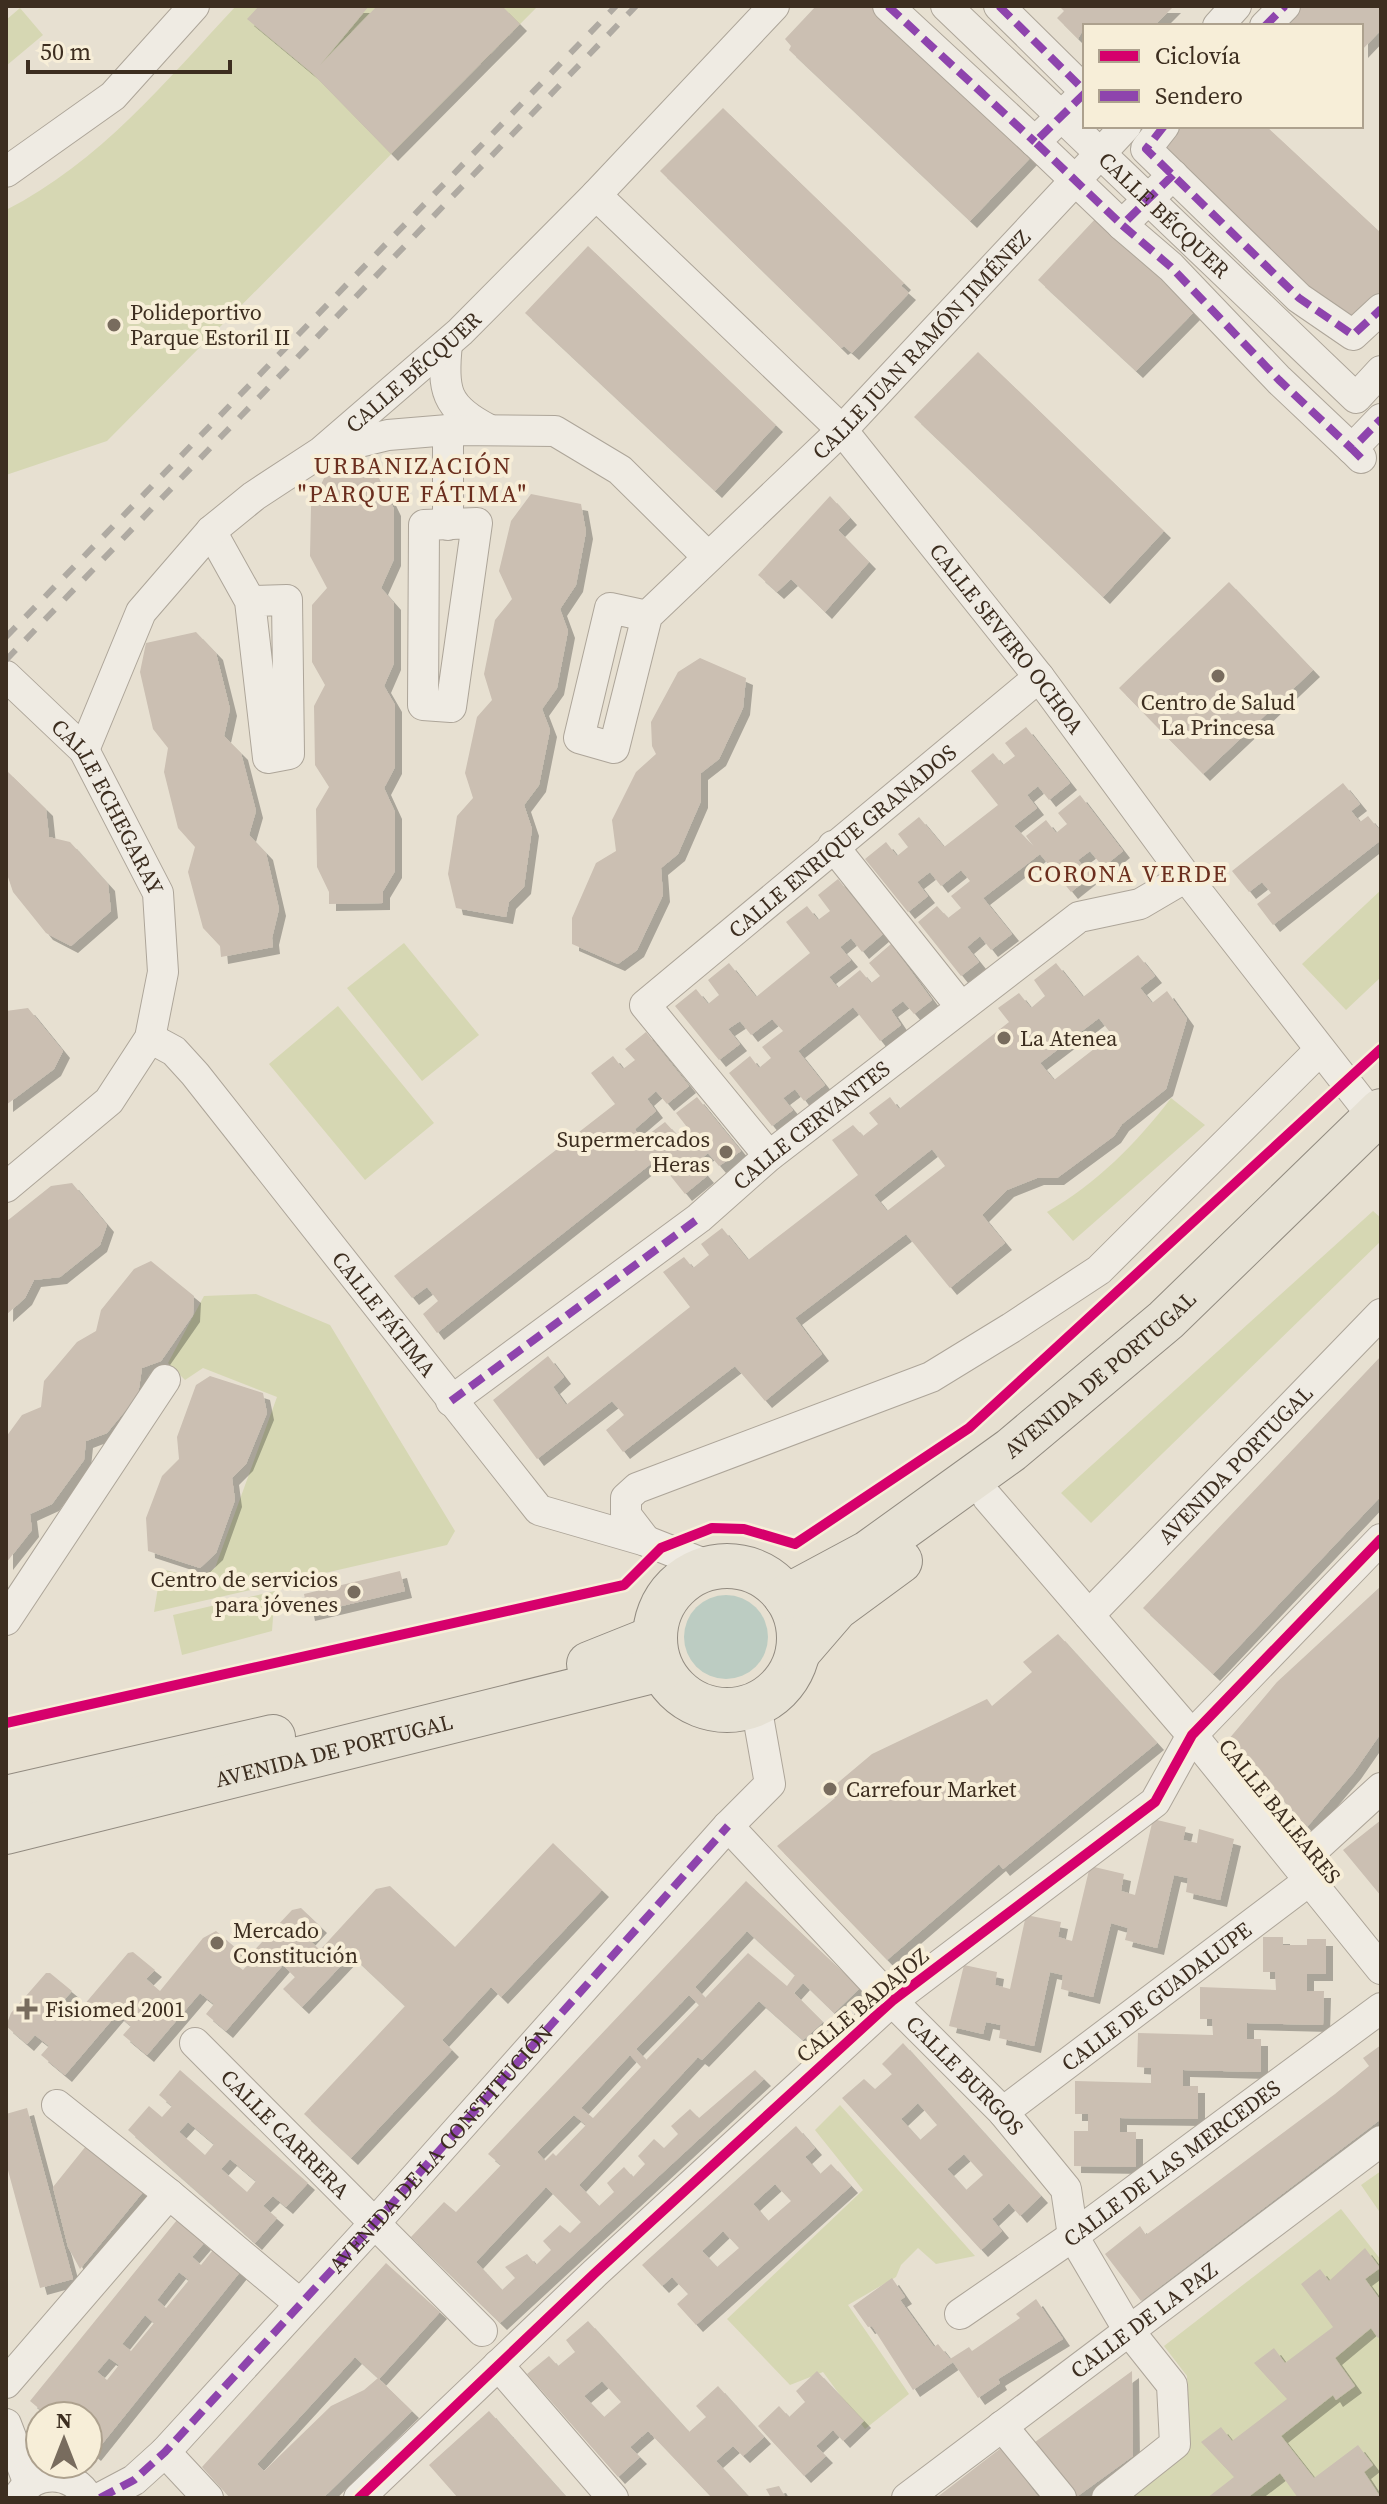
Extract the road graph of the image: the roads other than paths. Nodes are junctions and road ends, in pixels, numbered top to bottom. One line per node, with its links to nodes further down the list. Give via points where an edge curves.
1 (194, 6): 17 (street, via 113,96)
2 (774, 6): 20 (street, CALLE BÉCQUER)
3 (888, 6): 15 (street)
4 (946, 6): 12 (street, CALLE BÉCQUER)
5 (999, 6): 10 (street)
6 (1236, 6): 8 (street)
7 (1285, 6): 9 (street)
8 (1220, 24)
9 (1267, 24)
10 (1083, 90)
11 (1083, 94): 12 (street)
12 (1063, 116): 15 (street); 16 (street, CALLE BÉCQUER)
13 (1124, 128): 16 (street, CALLE JUAN RAMÓN JIMÉNEZ)
14 (1157, 129): 18 (street, via 1146,149)
15 (1035, 142): 19 (street)
16 (1101, 152): 19 (street, CALLE JUAN RAMÓN JIMÉNEZ); 21 (street, CALLE BÉCQUER)
17 (6, 172)
18 (1173, 175): 21 (street); 23 (street, via 1299,298 1353,335)
19 (1075, 181): 22 (street); 29 (street, CALLE JUAN RAMÓN JIMÉNEZ)
20 (596, 195): 24 (street, CALLE BÉCQUER); 29 (street, CALLE SEVERO OCHOA)
21 (1148, 197): 22 (street); 25 (street, CALLE BÉCQUER, via 1356,398)
22 (1122, 225): 26 (street, via 1171,267 1356,453)
23 (1381, 309)
24 (447, 344): 27 (street, via 444,376 450,400 465,417); 30 (street, CALLE BÉCQUER)
25 (1381, 371)
26 (1381, 419)
27 (488, 429): 28 (street); 33 (street, via 555,431 585,446 620,470)
28 (448, 430): 30 (street, via 388,435); 31 (street)
29 (842, 430): 33 (street, CALLE JUAN RAMÓN JIMÉNEZ); 36 (street, CALLE SEVERO OCHOA)
30 (321, 452): 32 (street, CALLE BÉCQUER)
31 (448, 525): 31 (street, via 424,525 423,705 451,707 477,523)
32 (211, 531): 34 (street); 38 (street, CALLE BÉCQUER, via 141,612)
33 (708, 557): 35 (street)
34 (250, 601)
35 (647, 616)
36 (1039, 677): 39 (street, CALLE ENRIQUE GRANADOS); 40 (street, CALLE SEVERO OCHOA)
37 (8, 678): 38 (street, CALLE ECHEGARAY)
38 (84, 750): 42 (street, CALLE ECHEGARAY, via 158,893 163,972)
39 (833, 846): 41 (street); 45 (street, CALLE ENRIQUE GRANADOS, via 645,1005)
40 (1186, 877): 41 (street, CALLE CERVANTES, via 1140,904 1079,917); 43 (street, CALLE SEVERO OCHOA)
41 (961, 1007): 45 (street, CALLE CERVANTES)
42 (150, 1038): 46 (street, CALLE ECHEGARAY, via 109,1101); 49 (street, CALLE FÁTIMA, via 174,1051 195,1074)
43 (1320, 1050): 44 (street, CALLE SEVERO OCHOA); 52 (street, via 1099,1270 1011,1328 931,1377 637,1488 626,1498 626,1515)
44 (1379, 1126): 50 (main road, AVENIDA DE PORTUGAL, via 1177,1347 1098,1417); 54 (main road, AVENIDA DE PORTUGAL, via 1166,1320 1018,1444 868,1553)
45 (769, 1156): 49 (street, CALLE CERVANTES, via 699,1218)
46 (6, 1187)
47 (1381, 1314): 55 (street, AVENIDA PORTUGAL)
48 (165, 1380): 56 (street)
49 (451, 1401): 52 (street, CALLE FÁTIMA, via 539,1510)
50 (988, 1498): 55 (street, CALLE BALEARES); 57 (main road, AVENIDA DE PORTUGAL, via 836,1608)
51 (1381, 1539): 60 (street, CALLE BADAJOZ)
52 (646, 1541): 53 (street)
53 (712, 1567): 54 (main road, via 758,1573); 58 (main road, via 686,1578 659,1611)
54 (786, 1597): 57 (main road, via 799,1631)
55 (1089, 1615): 60 (street, CALLE BALEARES)
56 (6, 1620)
57 (798, 1652): 59 (main road, via 777,1691)
58 (657, 1654): 59 (main road, via 675,1690 697,1705 728,1711); 62 (main road, AVENIDA DE PORTUGAL, via 583,1666); 64 (main road, AVENIDA DE PORTUGAL)
59 (756, 1705): 63 (street, AVENIDA DE LA CONSTITUCIÓN, via 770,1784)
60 (1192, 1735): 65 (street, CALLE BALEARES); 67 (street, CALLE BADAJOZ, via 1155,1802)
61 (1381, 1788): 65 (street, CALLE DE GUADALUPE)
62 (6, 1798)
63 (728, 1826): 67 (street, CALLE BURGOS); 74 (street, AVENIDA DE LA CONSTITUCIÓN)
64 (6, 1832)
65 (1304, 1872): 66 (street, CALLE BALEARES); 71 (street, CALLE DE GUADALUPE)
66 (1381, 1969)
67 (892, 2001): 71 (street, CALLE BURGOS); 80 (street, CALLE BADAJOZ)
68 (1381, 2008): 75 (street, CALLE DE LAS MERCEDES)
69 (195, 2043): 74 (street, CALLE CARRERA)
70 (57, 2105): 73 (street)
71 (1003, 2112): 75 (street, CALLE BURGOS, via 1066,2189)
72 (1381, 2141): 79 (street, CALLE DE LA PAZ)
73 (169, 2194): 76 (street); 81 (street)
74 (373, 2225): 76 (street, AVENIDA DE LA CONSTITUCIÓN); 78 (street, CALLE CARRERA)
75 (1073, 2236): 77 (street, CALLE DE LAS MERCEDES); 79 (street)
76 (300, 2304): 84 (street, AVENIDA DE LA CONSTITUCIÓN)
77 (960, 2314)
78 (482, 2331)
79 (1129, 2331): 83 (street, CALLE DE LA PAZ); 93 (street, via 1172,2385 1175,2444)
80 (498, 2365): 89 (street, CALLE BADAJOZ); 90 (street)
81 (6, 2383)
82 (6, 2424): 85 (street)
83 (1002, 2426): 91 (street, CALLE DE LA PAZ); 92 (street)
84 (165, 2452): 87 (street, AVENIDA DE LA CONSTITUCIÓN, via 134,2480); 88 (street)
85 (24, 2491): 86 (street, via 46,2477 61,2477 74,2482)
86 (88, 2498)
87 (100, 2498)
88 (208, 2498)
89 (359, 2498)
90 (613, 2498)
91 (907, 2498)
92 (1061, 2498)
93 (1107, 2498)

